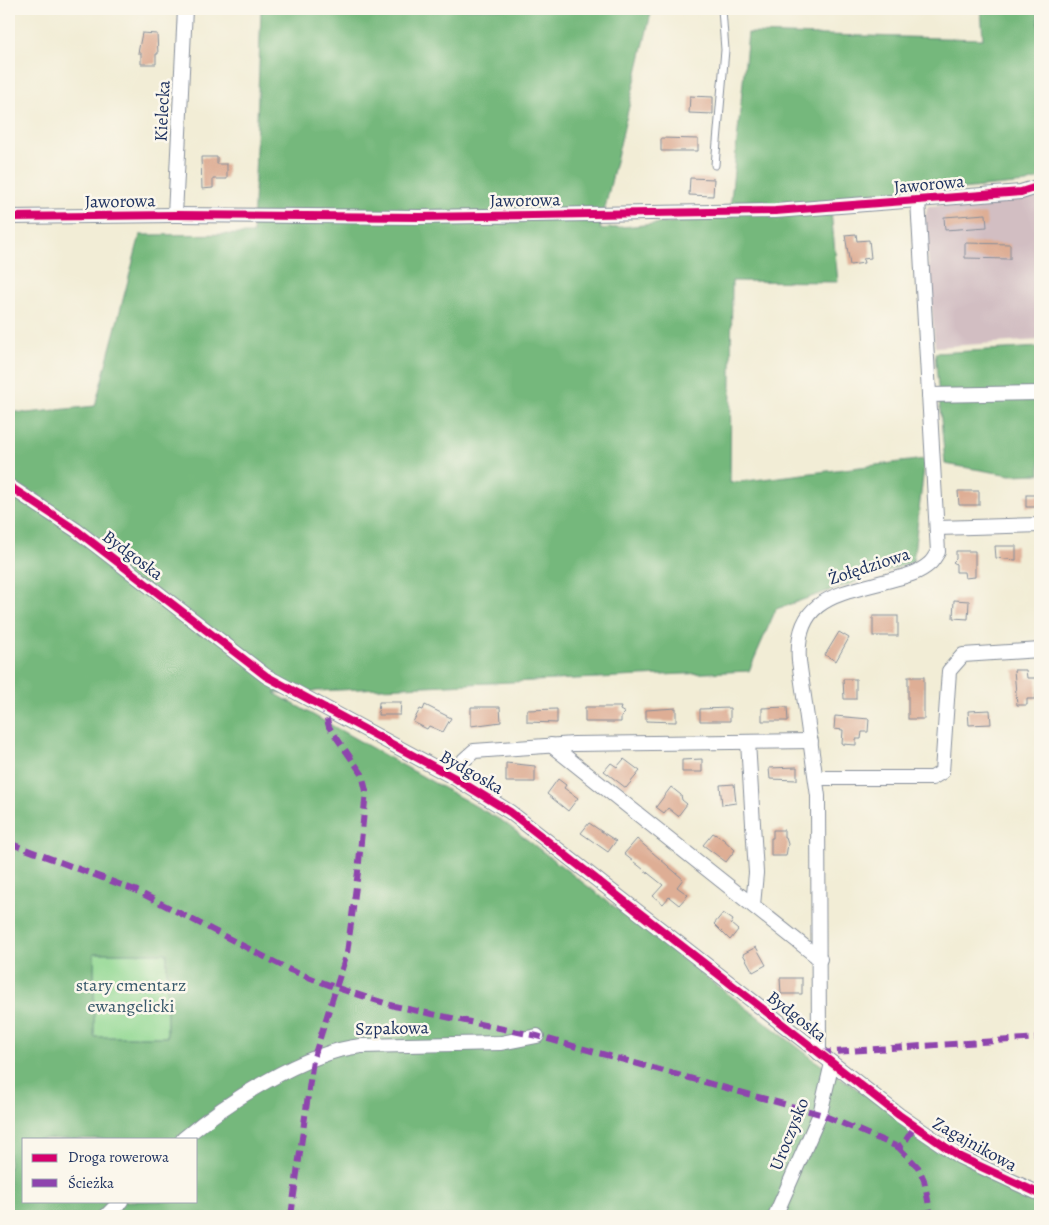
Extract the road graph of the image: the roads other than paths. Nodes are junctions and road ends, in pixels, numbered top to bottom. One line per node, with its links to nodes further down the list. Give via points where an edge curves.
1 (185, 9): 6 (street, Kielecka)
2 (722, 9): 3 (lane, via 725,50)
3 (715, 165)
4 (1040, 186): 5 (street, Jaworowa, via 1021,192)
5 (918, 200): 6 (street, Jaworowa, via 775,211 420,217); 9 (street, Żołędziowa)
6 (175, 214): 7 (street, Jaworowa)
7 (9, 217)
8 (1040, 393): 9 (street)
9 (929, 395): 12 (street, Żołędziowa)
10 (9, 486): 17 (street, Bydgoska, via 76,530 266,676)
11 (1040, 526): 12 (street)
12 (937, 528): 14 (street, Żołędziowa, via 938,552 929,564 914,574 832,596 817,605 805,620 798,639 798,656)
13 (1040, 650): 18 (street, via 963,655 949,670 942,772 932,778)
14 (811, 741): 15 (street); 18 (street, Żołędziowa)
15 (748, 742): 16 (street); 19 (street, via 756,873)
16 (551, 745): 17 (street, via 474,751); 19 (street)
17 (453, 777): 22 (street, Bydgoska, via 510,812)
18 (817, 778): 20 (street, Żołędziowa)
19 (753, 905): 20 (street)
20 (820, 959): 22 (street, Żołędziowa)
21 (537, 1036): 25 (street, Szpakowa, via 501,1043 361,1046 338,1050 279,1074 242,1096)
22 (819, 1052): 23 (street, Bydgoska)
23 (832, 1063): 24 (street, Bydgoska); 29 (street, Uroczysko, via 820,1114)
24 (898, 1115): 26 (street, Zagajnikowa, via 960,1157)
25 (184, 1138)
26 (1040, 1194)
27 (120, 1202): 28 (street)
28 (106, 1216)
29 (774, 1216)

